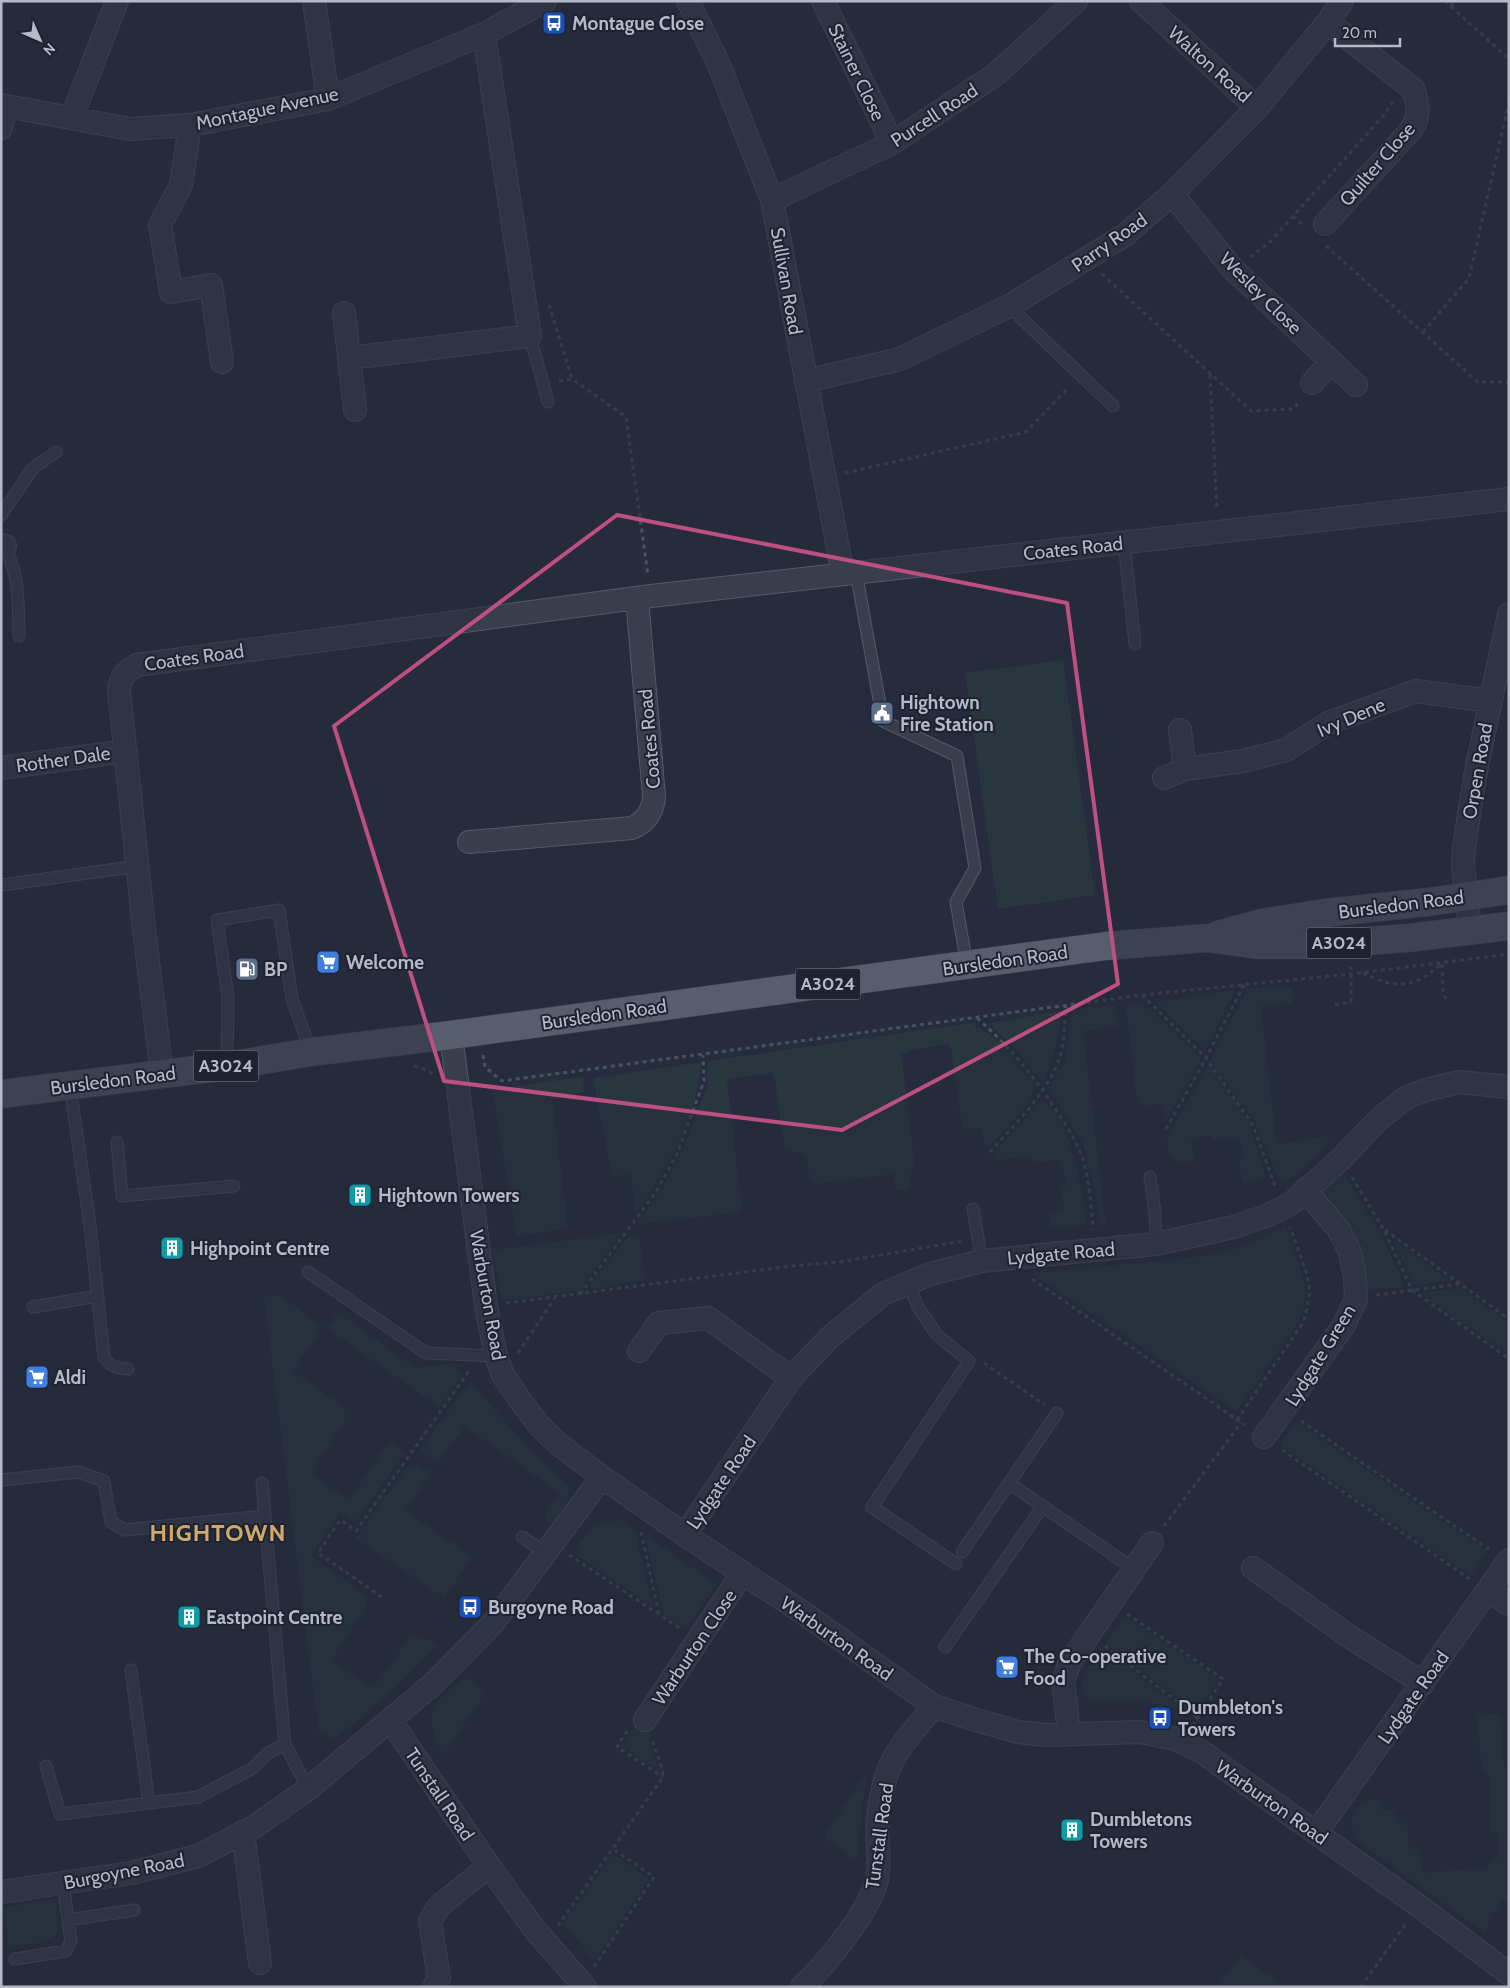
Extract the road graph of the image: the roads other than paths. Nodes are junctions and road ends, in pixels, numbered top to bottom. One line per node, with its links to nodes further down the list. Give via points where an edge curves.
1 (117, 1): 14 (street)
2 (314, 1): 11 (street)
3 (545, 1): 10 (street, Montague Avenue)
4 (688, 1): 19 (street, Sullivan Road, via 720,65)
5 (823, 1): 17 (street, Stainer Close)
6 (1076, 1): 17 (street, Purcell Road, via 995,75)
7 (1141, 1): 13 (street, Walton Road)
8 (1342, 1): 9 (street, Parry Road)
9 (1328, 22): 13 (street, Parry Road); 20 (street, Quilter Close, via 1414,90 1418,110 1410,131)
10 (484, 34): 11 (street, Montague Avenue); 23 (street)
11 (328, 99): 15 (street, Montague Avenue)
12 (4, 106): 14 (street, Montague Avenue); 16 (street)
13 (1257, 108): 18 (street, Parry Road)
14 (72, 117): 15 (street, Montague Avenue, via 130,129)
15 (190, 125): 25 (street, via 181,185 160,225 171,292 211,285)
16 (1, 128)
17 (892, 143): 19 (street, Purcell Road)
18 (1172, 194): 21 (street, Parry Road, via 1125,235); 26 (street, Wesley Close, via 1232,268)
19 (772, 200): 27 (street, Sullivan Road)
20 (1318, 232)
21 (1011, 305): 27 (street, Parry Road, via 900,359); 31 (lane)
22 (344, 313): 24 (street)
23 (530, 336): 24 (street); 30 (lane)
24 (350, 358): 32 (street)
25 (222, 362)
26 (1331, 362): 28 (street); 29 (street, Wesley Close)
27 (806, 381): 38 (street, Sullivan Road, via 824,476)
28 (1312, 383)
29 (1356, 386)
30 (548, 402)
31 (1113, 406)
32 (355, 410)
33 (56, 452): 35 (lane, via 33,468)
34 (1509, 499): 36 (street, Coates Road)
35 (1, 515)
36 (1124, 542): 38 (street, Coates Road); 42 (lane)
37 (3, 545): 41 (lane, via 18,585)
38 (850, 573): 39 (street, Coates Road); 57 (lane, via 883,721 957,756 976,868 956,902)
39 (644, 597): 45 (street, Coates Road, via 137,665 120,680); 49 (street, Coates Road, via 654,796 649,814 632,828)
40 (1509, 614): 43 (street, Orpen Road)
41 (19, 636)
42 (1135, 644)
43 (1490, 701): 47 (street, Ivy Dene, via 1416,691 1328,723 1286,750 1244,761); 53 (street, Orpen Road, via 1464,847)
44 (1180, 730): 47 (street)
45 (126, 751): 46 (street, Rother Dale); 50 (street, Coates Road)
46 (1, 768)
47 (1186, 769): 48 (street, Ivy Dene)
48 (1164, 778)
49 (469, 842)
50 (138, 866): 51 (lane); 61 (street, Coates Road)
51 (2, 885)
52 (1509, 890): 53 (main road, Bursledon Road / A3024)
53 (1466, 896): 55 (street, Orpen Road); 56 (main road, Bursledon Road / A3024, via 1261,923)
54 (1509, 926): 55 (main road, Bursledon Road / A3024)
55 (1470, 929): 56 (main road, Bursledon Road / A3024, via 1408,938 1313,944 1257,945)
56 (1207, 938): 57 (main road, Bursledon Road / A3024, via 1106,946)
57 (967, 965): 58 (main road, Bursledon Road / A3024)
58 (451, 1035): 59 (main road, Bursledon Road / A3024); 77 (street, Warburton Road)
59 (311, 1052): 60 (main road, Bursledon Road / A3024); 60 (lane, via 292,999 279,910 217,920 228,997)
60 (227, 1066): 61 (main road, Bursledon Road / A3024)
61 (162, 1074): 63 (main road, Bursledon Road / A3024)
62 (1509, 1086): 68 (street, Lydgate Road, via 1459,1082 1407,1097 1379,1119)
63 (70, 1087): 64 (main road, Bursledon Road / A3024); 74 (lane)
64 (1, 1094)
65 (117, 1142): 67 (lane, via 122,1196)
66 (1150, 1177): 70 (lane)
67 (234, 1186)
68 (1306, 1190): 70 (street, Lydgate Road, via 1284,1208 1234,1227); 81 (street, Lydgate Green, via 1339,1230 1350,1252 1356,1298 1344,1325)
69 (973, 1209): 71 (lane)
70 (1156, 1244): 71 (street, Lydgate Road)
71 (982, 1261): 73 (street, Lydgate Road)
72 (308, 1272): 77 (lane, via 426,1353)
73 (908, 1283): 79 (street, Lydgate Road, via 883,1294 830,1337); 94 (lane, via 918,1307 937,1335 969,1361 872,1506)
74 (98, 1296): 75 (lane); 78 (lane, via 104,1357 108,1364)
75 (33, 1307)
76 (639, 1351): 79 (street, via 659,1322 708,1318)
77 (493, 1362): 82 (street, Warburton Road, via 539,1425)
78 (128, 1369)
79 (791, 1378): 88 (street, Lydgate Road)
80 (1057, 1413): 85 (lane)
81 (1264, 1437)
82 (602, 1477): 88 (street, Warburton Road); 91 (street, Burgoyne Road)
83 (1, 1480): 87 (lane, via 78,1472 104,1482 111,1522 125,1530)
84 (262, 1482): 87 (lane)
85 (1009, 1483): 86 (lane); 92 (lane)
86 (1043, 1506): 96 (lane); 100 (lane)
87 (264, 1516): 107 (lane)
88 (685, 1535): 97 (street, Warburton Road)
89 (522, 1537): 91 (lane)
90 (1152, 1543): 96 (street)
91 (549, 1548): 105 (street, Burgoyne Road, via 494,1622)
92 (962, 1552)
93 (1508, 1561): 98 (street, Lydgate Road)
94 (956, 1564)
95 (1253, 1568): 102 (street)
96 (1134, 1569): 106 (street, via 1070,1662 1062,1681)
97 (742, 1574): 103 (street, Warburton Road, via 805,1614); 104 (street, Warburton Close)
98 (1487, 1591): 99 (street); 102 (street, Lydgate Road)
99 (1509, 1604)
100 (945, 1647)
101 (131, 1670): 110 (lane)
102 (1423, 1684): 112 (street, Lydgate Road)
103 (934, 1706): 106 (street, Warburton Road, via 1018,1732); 123 (street, Tunstall Road, via 904,1743 888,1771 878,1819 878,1874 871,1897 847,1934)
104 (645, 1720)
105 (391, 1721): 109 (street, Burgoyne Road); 113 (street, Tunstall Road)
106 (1069, 1733): 112 (street, Warburton Road, via 1140,1732 1174,1739 1202,1752)
107 (285, 1744): 109 (lane); 110 (lane, via 268,1753 253,1768 198,1797)
108 (46, 1766): 110 (lane, via 60,1814)
109 (308, 1789): 111 (street, Burgoyne Road)
110 (149, 1803)
111 (243, 1832): 114 (street, Burgoyne Road, via 198,1856 131,1873); 119 (street)
112 (1316, 1833): 120 (street, Warburton Road)
113 (489, 1866): 121 (street, Tunstall Road, via 546,1943); 122 (street, via 439,1906 430,1922 439,1978)
114 (62, 1883): 115 (street, Burgoyne Road); 117 (lane)
115 (1, 1892)
116 (134, 1910): 117 (lane)
117 (68, 1920): 118 (lane, via 71,1942 66,1951)
118 (15, 1959)
119 (260, 1963)
120 (1509, 1974)
121 (584, 1985)
122 (434, 1987)
123 (802, 1987)

